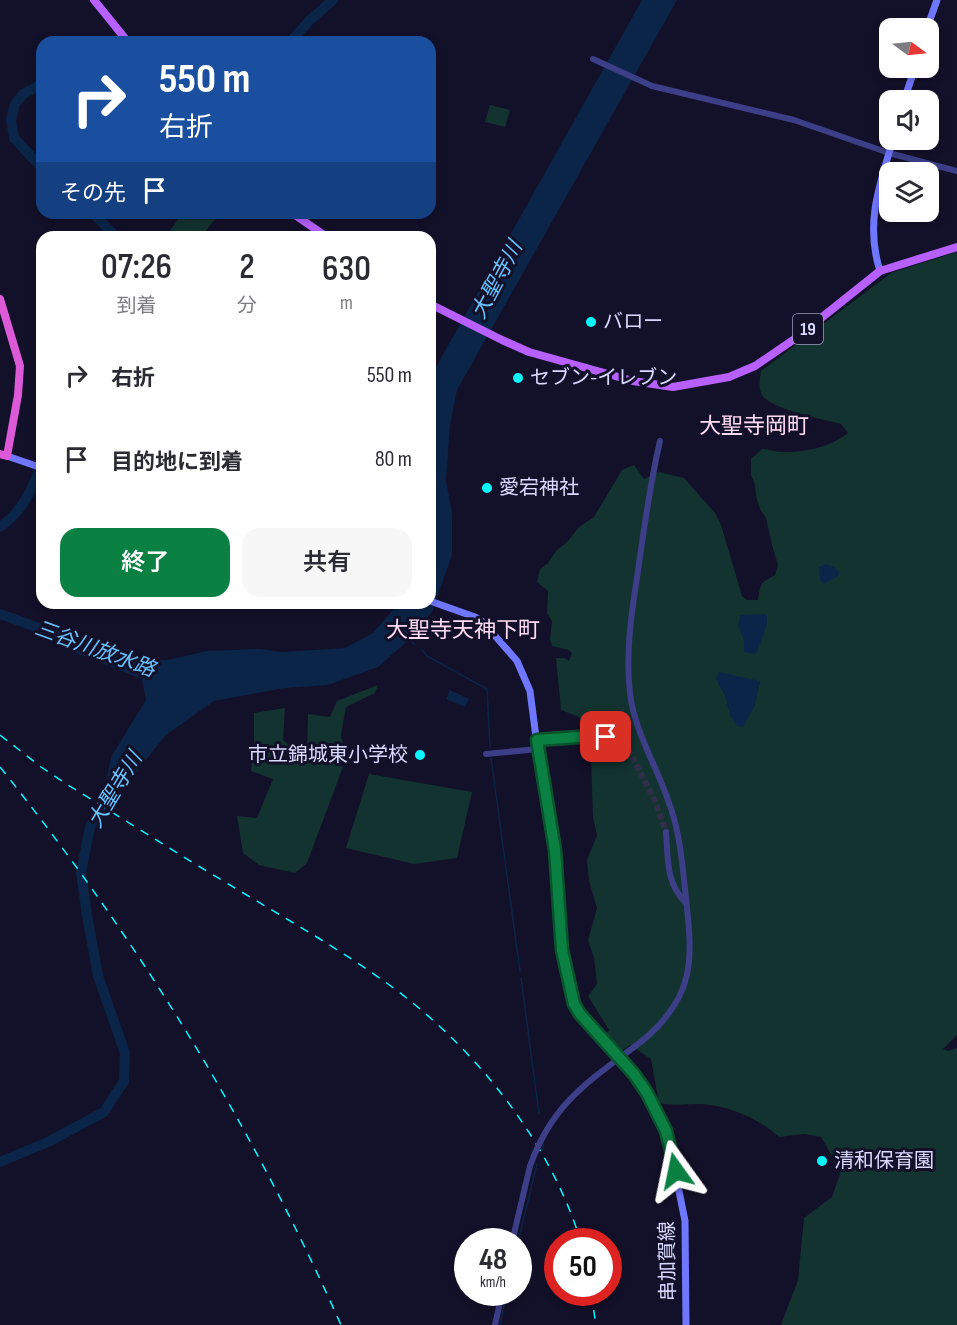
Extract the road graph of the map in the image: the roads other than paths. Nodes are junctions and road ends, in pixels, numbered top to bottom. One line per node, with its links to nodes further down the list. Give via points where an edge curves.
1 (94, 0): 4 (main road)
2 (937, 0): 3 (main road)
3 (931, 18)
4 (123, 36)
5 (593, 59): 7 (street, via 645,83 794,120)
6 (890, 150): 7 (main road)
7 (889, 153): 8 (street); 12 (main road, via 873,220 873,246)
8 (957, 171)
9 (301, 219): 10 (main road)
10 (318, 231)
11 (957, 247): 12 (main road, 19)
12 (880, 271): 14 (main road, 19, via 763,361 738,374 673,387 633,381 538,355)
13 (0, 299): 16 (highway, via 20,366 18,394)
14 (436, 307)
15 (660, 441): 24 (street, via 635,587 629,692 673,816)
16 (3, 455): 17 (main road)
17 (36, 466)
18 (436, 603): 19 (main road, 串加賀線, via 483,622 517,661 530,691)
19 (537, 740): 20 (main road, 串加賀線); 21 (street, via 597,736 617,741)
20 (538, 749): 22 (street); 28 (main road, 串加賀線, via 555,850 564,961 574,1004 634,1074 668,1136 686,1221)
21 (628, 749)
22 (486, 754)
23 (666, 832): 24 (street, via 670,877 676,895)
24 (686, 904): 25 (street, bridge, via 690,947 681,995 656,1029 567,1101 541,1139 530,1166)
25 (515, 1228)
26 (499, 1306): 27 (street)
27 (495, 1325)
28 (686, 1325)

